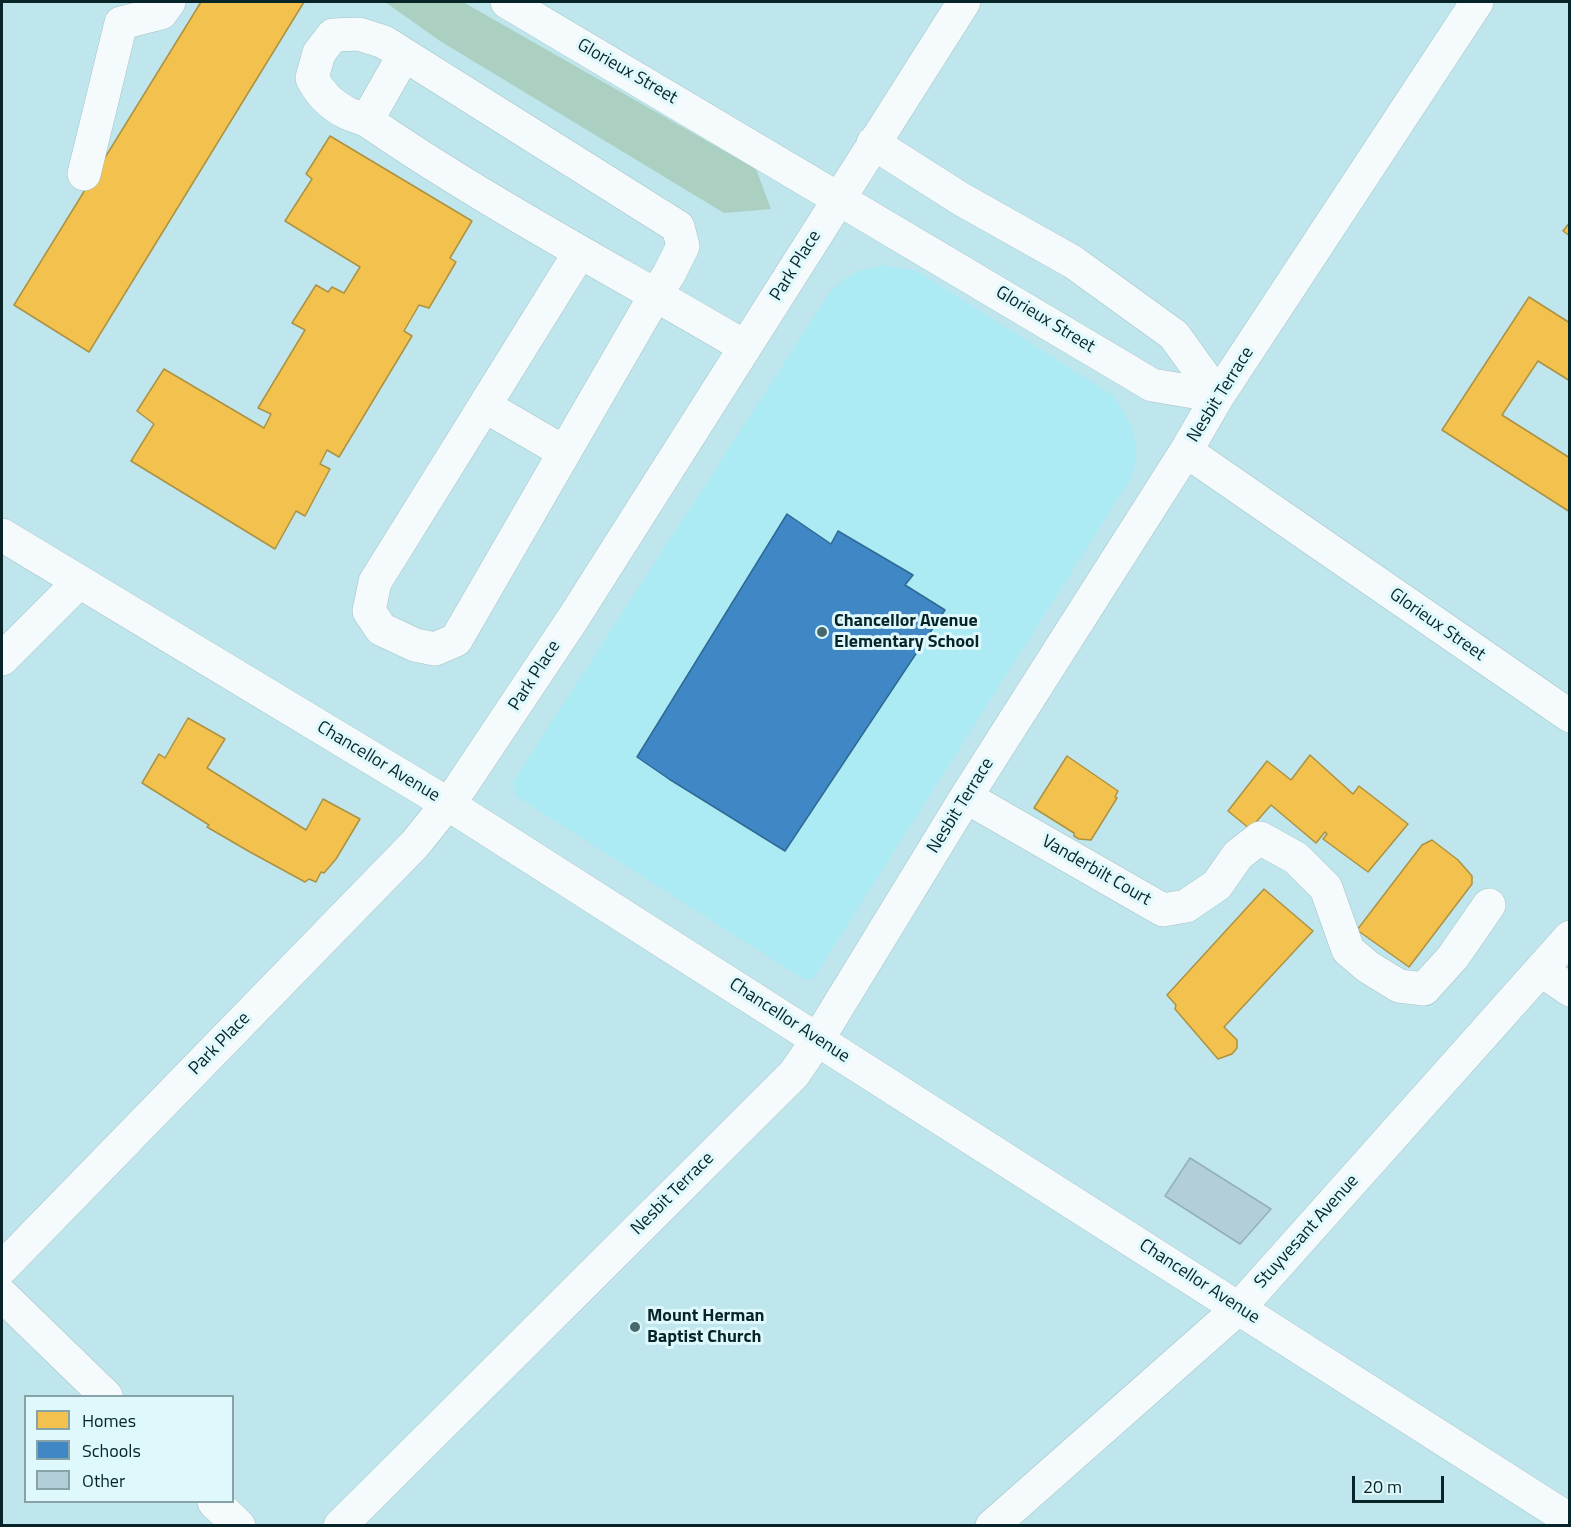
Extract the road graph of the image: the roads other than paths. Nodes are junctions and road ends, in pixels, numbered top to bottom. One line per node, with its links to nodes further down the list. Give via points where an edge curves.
1 (169, 2): 9 (street, via 161,14 121,23)
2 (507, 2): 5 (street, Glorieux Street)
3 (964, 2): 8 (street, Park Place)
4 (1477, 2): 14 (street, Nesbit Terrace)
5 (544, 11): 10 (street, Glorieux Street)
6 (404, 55): 7 (street); 7 (street, via 384,42 359,34 333,35 319,53 312,78 319,91 332,104); 12 (street, via 678,227 683,246)
7 (367, 120): 11 (street, via 414,153)
8 (873, 143): 10 (street, Park Place); 14 (street, via 961,199 1073,262 1174,335)
9 (84, 174)
10 (839, 197): 13 (street, Park Place); 14 (street, Glorieux Street, via 1152,385)
11 (580, 252): 12 (street); 15 (street)
12 (656, 294): 13 (street); 17 (street)
13 (745, 346): 23 (street, Park Place, via 580,608)
14 (1218, 396): 16 (street, Nesbit Terrace)
15 (485, 406): 17 (street); 17 (street, via 375,582 369,611 381,629 415,645 435,649 456,640)
16 (1186, 451): 21 (street, Glorieux Street); 22 (street, Nesbit Terrace)
17 (564, 453)
18 (2, 535): 19 (street, Chancellor Avenue)
19 (79, 582): 20 (street); 23 (street, Chancellor Avenue)
20 (2, 658)
21 (1569, 716)
22 (966, 797): 24 (street, Vanderbilt Court, via 1163,910 1186,906 1217,885 1238,855 1260,838 1296,858 1326,888 1348,950 1368,968 1399,986 1424,989 1453,957); 28 (street, Nesbit Terrace)
23 (448, 804): 28 (street, Chancellor Avenue); 29 (street, Park Place, via 415,844)
24 (1489, 905)
25 (1569, 937): 26 (street, Stuyvesant Avenue)
26 (1540, 970): 27 (street); 31 (street, Stuyvesant Avenue)
27 (1569, 990)
28 (818, 1040): 31 (street, Chancellor Avenue); 36 (street, Nesbit Terrace, via 794,1074)
29 (2, 1268)
30 (2, 1295): 32 (street)
31 (1239, 1308): 34 (street, Chancellor Avenue); 37 (street, Stuyvesant Avenue)
32 (105, 1395)
33 (215, 1503): 35 (street)
34 (1569, 1520)
35 (239, 1526)
36 (340, 1526)
37 (992, 1526)

